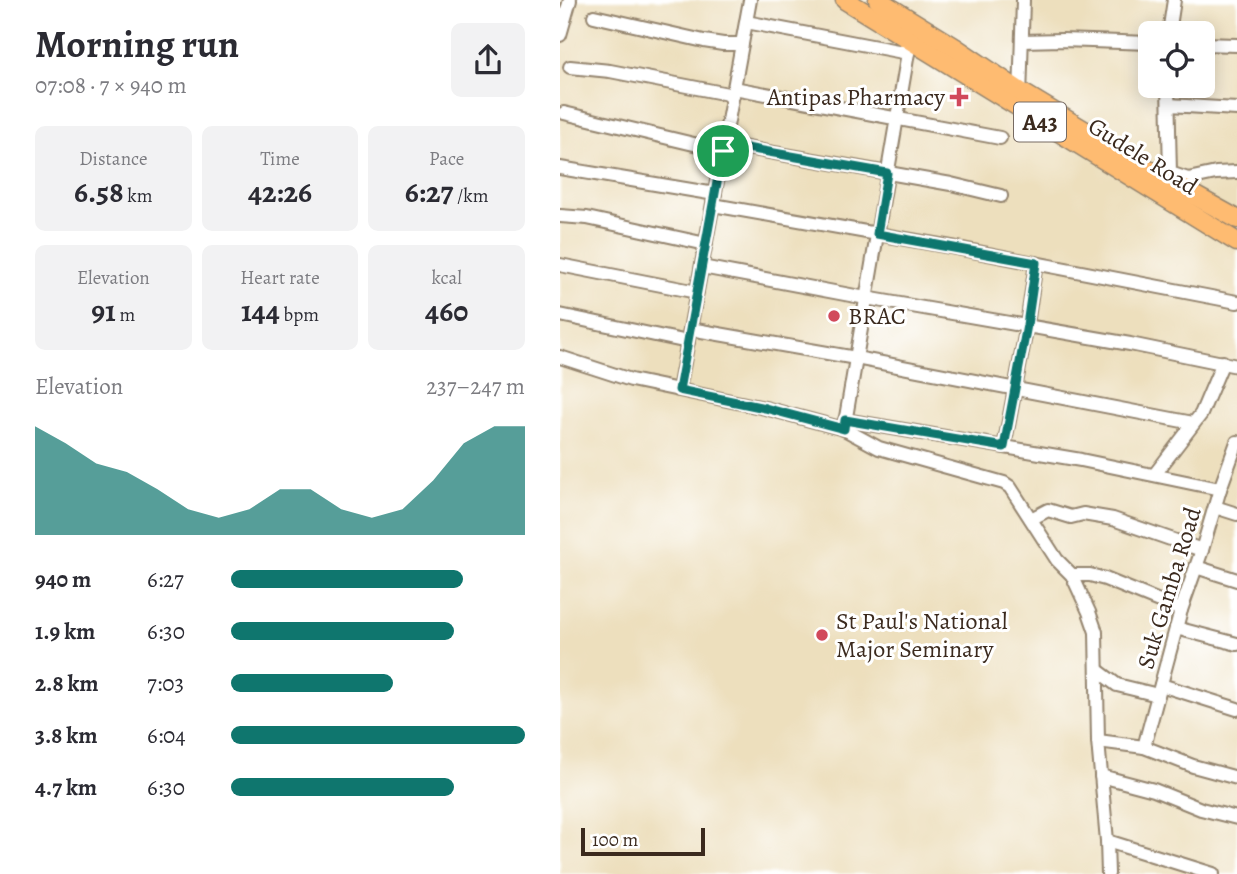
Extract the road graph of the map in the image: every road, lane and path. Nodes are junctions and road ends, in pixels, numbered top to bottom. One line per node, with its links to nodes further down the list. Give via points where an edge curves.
1 (570, 0): 10 (street)
2 (750, 0): 9 (street)
3 (845, 0): 16 (highway, Gudele Road / A43)
4 (878, 0): 20 (highway, Gudele Road / A43, via 956,48)
5 (1023, 0): 11 (street)
6 (1174, 0): 8 (street)
7 (594, 16): 13 (street, via 704,41)
8 (1171, 21)
9 (746, 22): 13 (street); 16 (street)
10 (560, 35)
11 (1022, 41): 12 (street); 20 (street)
12 (1138, 43)
13 (742, 44): 18 (street)
14 (1215, 44): 15 (street)
15 (1237, 45)
16 (909, 47): 20 (highway, Gudele Road / A43); 24 (street)
17 (570, 67): 18 (street)
18 (734, 92): 24 (street); 26 (street)
19 (1169, 98): 21 (street)
20 (1019, 100): 30 (highway, Gudele Road / A43); 36 (highway, Gudele Road / A43)
21 (1169, 105): 22 (street); 30 (street)
22 (1237, 109)
23 (564, 113): 26 (street)
24 (897, 118): 25 (street); 29 (street)
25 (1000, 138)
26 (723, 148): 29 (street); 32 (street)
27 (560, 168): 32 (street)
28 (1237, 172): 30 (street, via 1188,179)
29 (887, 173): 31 (street); 35 (street)
30 (1167, 176): 34 (highway, Gudele Road / A43)
31 (1001, 196)
32 (714, 199): 35 (street); 37 (street)
33 (560, 216): 37 (street)
34 (1237, 219)
35 (877, 234): 38 (street); 42 (street)
36 (1237, 242)
37 (706, 244): 40 (street)
38 (1036, 263): 43 (street); 45 (street)
39 (560, 265): 41 (street)
40 (702, 267): 41 (street); 42 (street)
41 (697, 292): 46 (street)
42 (866, 298): 45 (street); 48 (street)
43 (1237, 302)
44 (560, 315): 46 (street)
45 (1027, 325): 49 (street); 51 (street)
46 (689, 335): 48 (street); 52 (street)
47 (560, 357): 52 (street)
48 (856, 358): 51 (street); 54 (street)
49 (1223, 362): 50 (street); 53 (street)
50 (1237, 366)
51 (1016, 389): 53 (street); 56 (street)
52 (679, 390): 54 (street)
53 (1193, 423): 57 (street)
54 (845, 424): 56 (street); 61 (street, via 880,448 1007,484)
55 (1237, 442): 58 (street, Suk Gamba Road)
56 (1004, 447): 57 (street)
57 (1155, 474): 58 (street)
58 (1220, 489): 59 (street, Suk Gamba Road)
59 (1215, 508): 60 (street); 62 (street, Suk Gamba Road)
60 (1237, 514)
61 (1031, 519): 62 (street, via 1048,510 1071,517 1083,514 1113,519); 64 (street, via 1057,561)
62 (1202, 550): 63 (street, Suk Gamba Road)
63 (1196, 567): 65 (street); 66 (street, Suk Gamba Road)
64 (1072, 575): 66 (street, via 1098,577); 69 (street, via 1094,623)
65 (1237, 580)
66 (1181, 610): 67 (street, Suk Gamba Road)
67 (1176, 628): 68 (street); 70 (street, Suk Gamba Road)
68 (1237, 644)
69 (1097, 670): 70 (street, via 1116,685); 72 (street)
70 (1159, 690): 71 (street); 73 (street, Suk Gamba Road)
71 (1237, 709)
72 (1098, 741): 73 (street); 74 (street)
73 (1144, 747): 75 (street)
74 (1101, 776): 76 (street); 77 (street)
75 (1237, 778)
76 (1237, 818)
77 (1107, 841): 78 (street); 79 (street)
78 (1108, 874)
79 (1213, 874)

